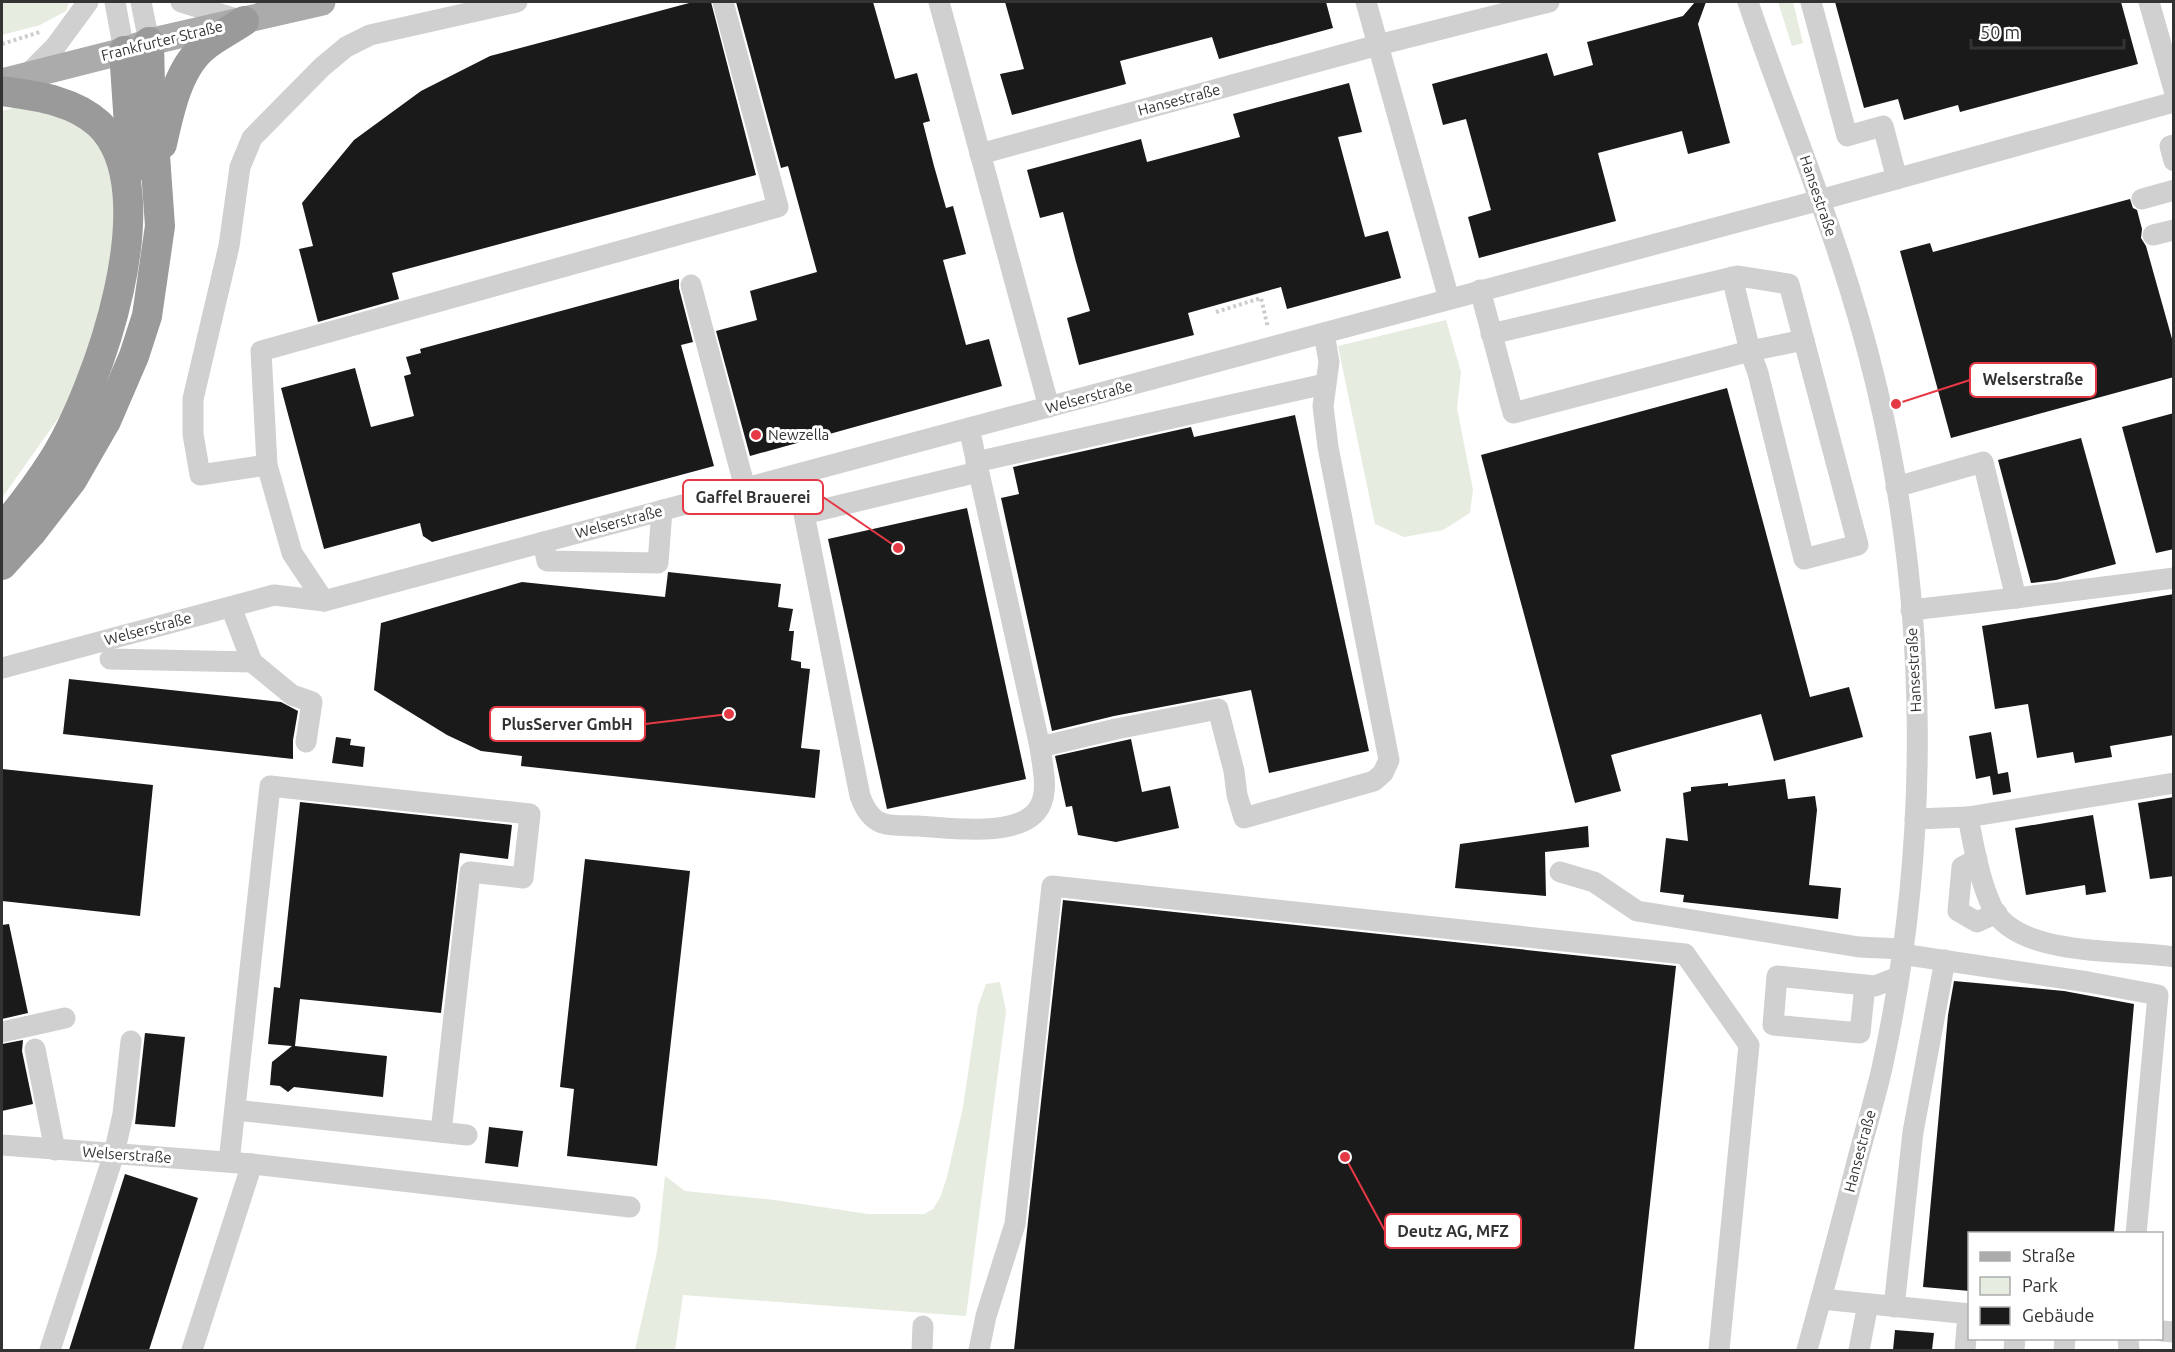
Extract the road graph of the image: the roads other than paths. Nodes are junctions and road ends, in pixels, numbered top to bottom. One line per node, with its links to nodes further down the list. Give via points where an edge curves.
1 (88, 2): 17 (street, via 55,47)
2 (115, 2): 16 (street)
3 (141, 2): 16 (street)
4 (181, 2): 14 (street)
5 (322, 2): 14 (main road, Frankfurter Straße)
6 (517, 2): 43 (street, via 370,35 354,43 322,67 252,138 240,166 229,246 193,399 193,434 200,475)
7 (723, 2): 43 (street, via 778,207 261,351)
8 (939, 2): 22 (street)
9 (1366, 2): 15 (street)
10 (1545, 2): 15 (street, Hansestraße)
11 (1748, 2): 29 (street, Hansestraße)
12 (1811, 2): 25 (street, via 1847,136 1883,126)
13 (2149, 2): 18 (street)
14 (244, 21): 16 (main road, Frankfurter Straße); 24 (highway, via 204,47 192,60 168,117)
15 (1378, 45): 22 (street, Hansestraße); 35 (street)
16 (137, 47): 17 (main road, Frankfurter Straße); 24 (highway, via 150,85); 26 (highway)
17 (14, 78)
18 (2174, 90)
19 (2, 91): 26 (highway, via 67,104 88,115 110,137 123,161)
20 (2174, 102): 25 (street, Welserstraße)
21 (2174, 145): 23 (street, via 2170,146)
22 (980, 154): 41 (street)
23 (2174, 161)
24 (158, 167): 50 (highway, via 160,226 147,316 134,356 106,421 72,480)
25 (1897, 179): 29 (street, Welserstraße)
26 (128, 185): 48 (highway, via 124,264 105,347 81,407 54,458)
27 (2174, 190): 28 (street)
28 (2142, 199)
29 (1820, 200): 34 (street, Welserstraße); 45 (street, Hansestraße, via 1874,376)
30 (2174, 230): 31 (street)
31 (2153, 235)
32 (1732, 278): 37 (street); 38 (street, via 1789,284); 39 (street)
33 (691, 285): 46 (street)
34 (1480, 290): 35 (street, Welserstraße); 37 (street)
35 (1449, 299): 36 (street, Welserstraße)
36 (1324, 333): 40 (street, via 1329,362); 41 (street, Welserstraße)
37 (1491, 334): 39 (street, via 1513,413)
38 (1804, 340): 39 (street); 39 (street, via 1858,545 1804,560)
39 (1750, 351)
40 (1324, 384): 44 (street); 60 (street, via 1328,447 1389,760 1383,773 1374,781 1244,818 1218,709)
41 (1049, 407): 42 (street, Welserstraße)
42 (969, 428): 44 (street); 46 (street, Welserstraße)
43 (267, 465): 53 (street, via 291,553)
44 (977, 467): 60 (street); 60 (street, via 804,514 860,796 866,811 882,824 975,830 1014,825 1030,818 1041,806 1045,789)
45 (1896, 487): 52 (street, via 1983,462); 55 (street, Hansestraße)
46 (745, 488): 47 (street, Welserstraße)
47 (662, 510): 49 (street, Welserstraße); 49 (street, via 658,563 547,561)
48 (2, 528)
49 (543, 542): 53 (street, Welserstraße)
50 (2, 565)
51 (2174, 578): 52 (street)
52 (2016, 598): 55 (street)
53 (324, 601): 54 (street, Welserstraße, via 273,595)
54 (231, 607): 57 (street); 58 (street, Welserstraße)
55 (1911, 610): 63 (street, Hansestraße, via 1916,670)
56 (110, 659): 57 (street)
57 (252, 662): 59 (street, via 292,695 312,702)
58 (2, 668)
59 (306, 742)
60 (1040, 747)
61 (2174, 783): 62 (street)
62 (1968, 817): 63 (street); 64 (street)
63 (1915, 819): 67 (street, Hansestraße)
64 (1977, 859): 66 (street); 66 (street, via 1962,867 1958,911 1977,922)
65 (1560, 872): 67 (street, via 1594,882 1637,911)
66 (1997, 913): 68 (street, via 2008,926 2060,947)
67 (1902, 951): 69 (street); 70 (street, Hansestraße)
68 (2174, 957)
69 (1945, 960): 77 (street, via 2158,995); 90 (street, via 1913,1132)
70 (1898, 977): 71 (street, via 1875,986); 88 (street, Hansestraße, via 1882,1068)
71 (1865, 985): 71 (street, via 1860,1033 1773,1025 1777,976)
72 (65, 1018): 73 (street)
73 (2, 1032)
74 (131, 1041): 83 (street)
75 (2174, 1041): 77 (street)
76 (35, 1048): 82 (street)
77 (2153, 1049): 87 (street)
78 (235, 1110): 79 (street); 79 (street, via 270,786 530,814 523,878 470,872); 84 (street)
79 (441, 1132): 80 (street)
80 (467, 1135)
81 (2, 1145): 82 (street, Welserstraße)
82 (55, 1150): 83 (street, Welserstraße)
83 (114, 1154): 84 (street, Welserstraße); 94 (street)
84 (229, 1162): 85 (street, Welserstraße)
85 (252, 1164): 86 (street, Welserstraße); 95 (street)
86 (630, 1207)
87 (2136, 1232)
88 (1821, 1299): 89 (street); 99 (street, Hansestraße)
89 (1868, 1304): 90 (street); 100 (street)
90 (1894, 1307): 91 (street)
91 (1968, 1314)
92 (1968, 1323): 101 (street)
93 (923, 1326): 96 (street)
94 (50, 1350)
95 (192, 1350)
96 (922, 1350)
97 (979, 1350): 98 (street, via 1014,1224 1053,886 1686,954 1749,1045)
98 (1719, 1350)
99 (1808, 1350)
100 (1859, 1350)
101 (1965, 1350)

